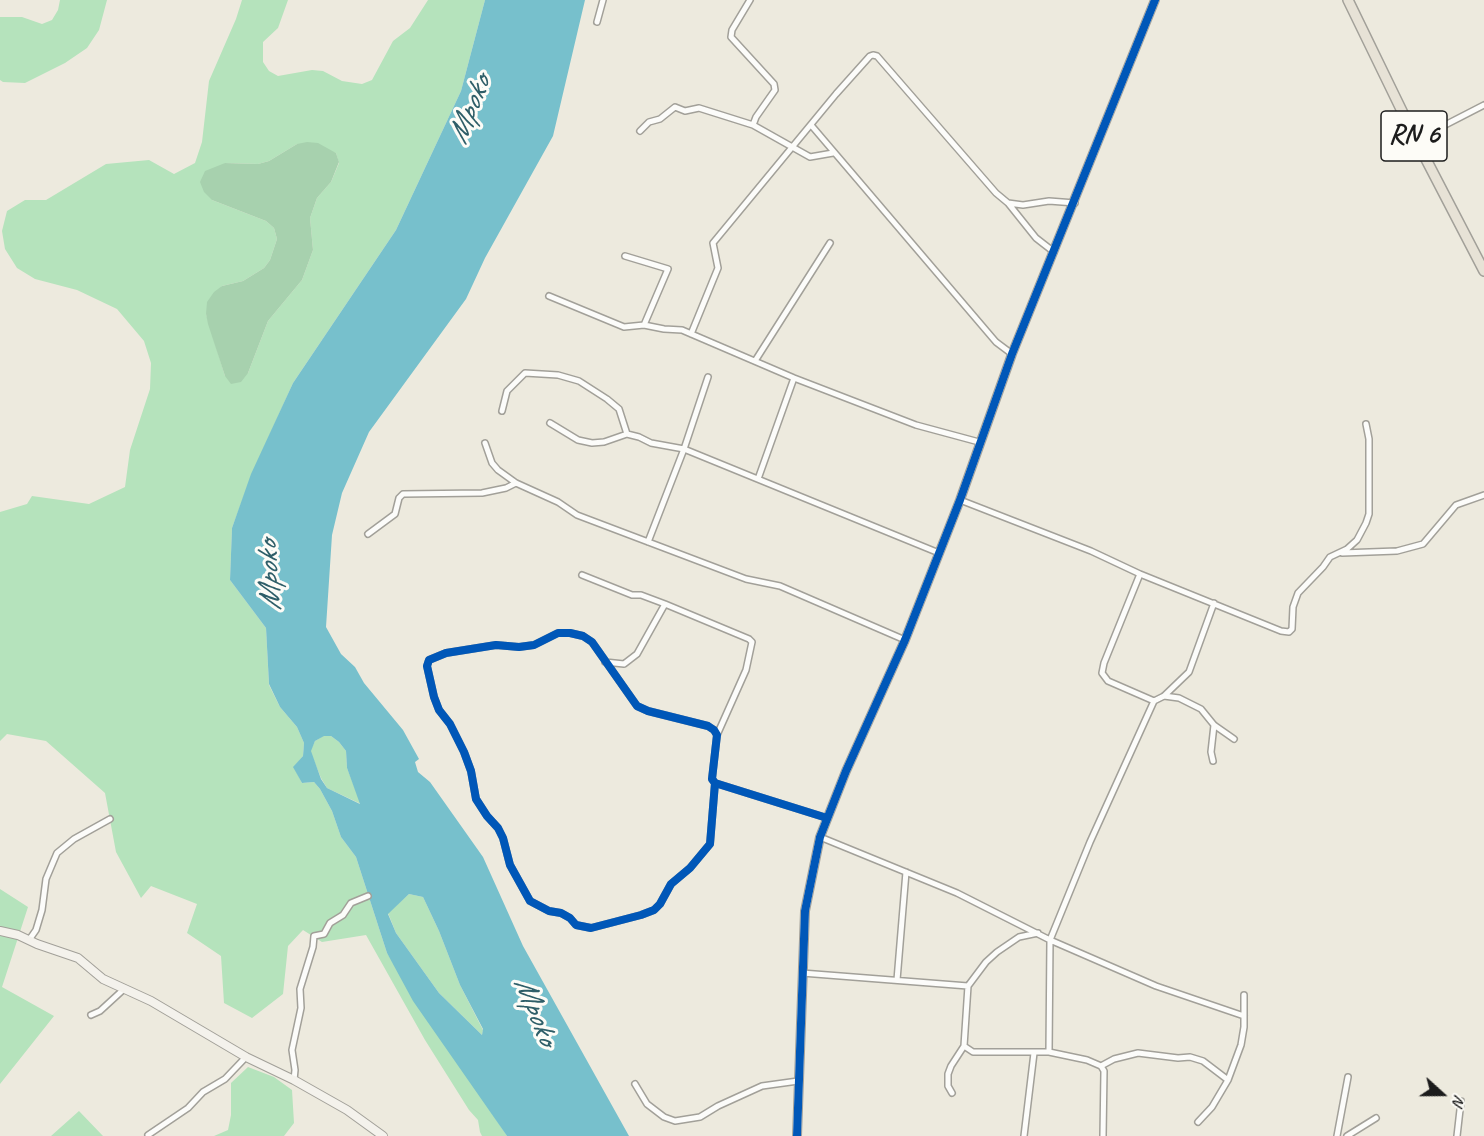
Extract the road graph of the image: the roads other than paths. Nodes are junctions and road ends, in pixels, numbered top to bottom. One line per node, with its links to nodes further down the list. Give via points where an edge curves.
1 (603, 0): 5 (street)
2 (750, 0): 7 (street, via 731,38 774,84 775,90)
3 (1155, 0): 14 (street)
4 (1348, 0): 10 (main road, RN 6)
5 (597, 22)
6 (1484, 105): 10 (street)
7 (753, 125): 9 (street, via 699,108 685,111 675,107); 11 (street)
8 (811, 125): 11 (street); 12 (street); 13 (street, via 870,56 877,56)
9 (640, 131)
10 (1416, 140): 18 (main road, RN 6)
11 (793, 148): 12 (street, via 810,157); 21 (street, via 713,243 718,268)
12 (833, 153): 22 (street, via 996,342)
13 (1008, 203): 14 (street); 16 (street, via 1036,238)
14 (1075, 203): 16 (street)
15 (830, 243): 23 (street)
16 (1054, 252): 22 (street)
17 (625, 256): 20 (street, via 668,269)
18 (1484, 271)
19 (549, 296): 20 (street, via 624,327)
20 (644, 325): 21 (street)
21 (691, 334): 23 (street)
22 (1012, 354): 31 (street)
23 (755, 361): 25 (street)
24 (708, 377): 32 (street)
25 (794, 378): 31 (street, via 916,425); 33 (street)
26 (502, 411): 29 (street, via 507,391 525,373 558,375 579,381 619,409)
27 (550, 423): 29 (street, via 578,440 592,443)
28 (1366, 424): 40 (street, via 1370,440 1369,514 1357,540)
29 (627, 434): 32 (street, via 651,443)
30 (485, 442): 34 (street, via 492,463)
31 (979, 442): 36 (street)
32 (684, 448): 33 (street); 38 (street)
33 (758, 479): 39 (street)
34 (516, 483): 37 (street, via 482,493 403,494 392,517); 38 (street, via 577,515)
35 (1484, 495): 40 (street, via 1456,505 1424,543 1397,551)
36 (960, 500): 39 (street); 41 (street)
37 (368, 534)
38 (648, 542): 45 (street, via 746,579 780,586)
39 (939, 553): 45 (street)
40 (1334, 553): 43 (street, via 1298,593 1289,632)
41 (1140, 574): 43 (street); 48 (street, via 1102,672 1108,681)
42 (582, 576): 44 (street)
43 (1214, 603): 47 (street, via 1189,672)
44 (665, 604): 46 (street, via 637,654 624,664); 50 (street, via 752,642 746,670)
45 (905, 640): 54 (street)
46 (605, 662): 50 (street, via 637,706 708,726); 53 (street, via 592,642 570,633 558,633 534,645 496,645 429,660 434,697 464,752 476,799 498,828 510,865 530,901 561,913 582,928 654,909 671,884 710,844)
47 (1164, 696): 48 (street); 49 (street, via 1179,698 1201,709)
48 (1154, 701): 62 (street)
49 (1214, 725): 51 (street); 52 (street)
50 (717, 735): 53 (street, via 712,779)
51 (1234, 739)
52 (1213, 761)
53 (716, 783): 54 (street)
54 (827, 818): 56 (street)
55 (110, 819): 61 (street, via 57,853 46,879 36,930)
56 (820, 837): 57 (street); 63 (street, via 805,911)
57 (906, 872): 60 (street); 64 (street)
58 (368, 896): 76 (street, via 351,903 324,934 314,936 300,989 301,1008 292,1050)
59 (0, 931): 61 (street)
60 (1038, 933): 62 (street); 65 (street, via 1019,937 997,952)
61 (29, 940): 66 (street, via 78,958 103,979)
62 (1050, 940): 69 (street, via 1156,986); 71 (street)
63 (802, 974): 64 (street); 78 (street)
64 (897, 980): 65 (street)
65 (968, 986): 70 (street)
66 (124, 989): 68 (street); 73 (street, via 176,1014)
67 (1244, 995): 69 (street)
68 (91, 1015)
69 (1244, 1016): 77 (street, via 1241,1045)
70 (964, 1046): 72 (street, via 973,1052); 80 (street, via 948,1074)
71 (1048, 1052): 72 (street); 74 (street)
72 (1034, 1053): 87 (street)
73 (246, 1057): 76 (street); 84 (street, via 188,1108)
74 (1101, 1066): 77 (street, via 1138,1053 1190,1057 1213,1067); 88 (street)
75 (1348, 1077): 89 (street)
76 (294, 1080): 85 (street)
77 (1228, 1080): 83 (street)
78 (798, 1081): 79 (street, via 762,1086 700,1117 675,1121 647,1104); 86 (street)
79 (635, 1084)
80 (952, 1093)
81 (1461, 1101): 91 (street)
82 (1376, 1118): 90 (street)
83 (1198, 1122)
84 (147, 1135)
85 (383, 1136)
86 (797, 1136)
87 (1024, 1136)
88 (1103, 1136)
89 (1337, 1136)
90 (1347, 1136)
91 (1457, 1136)

